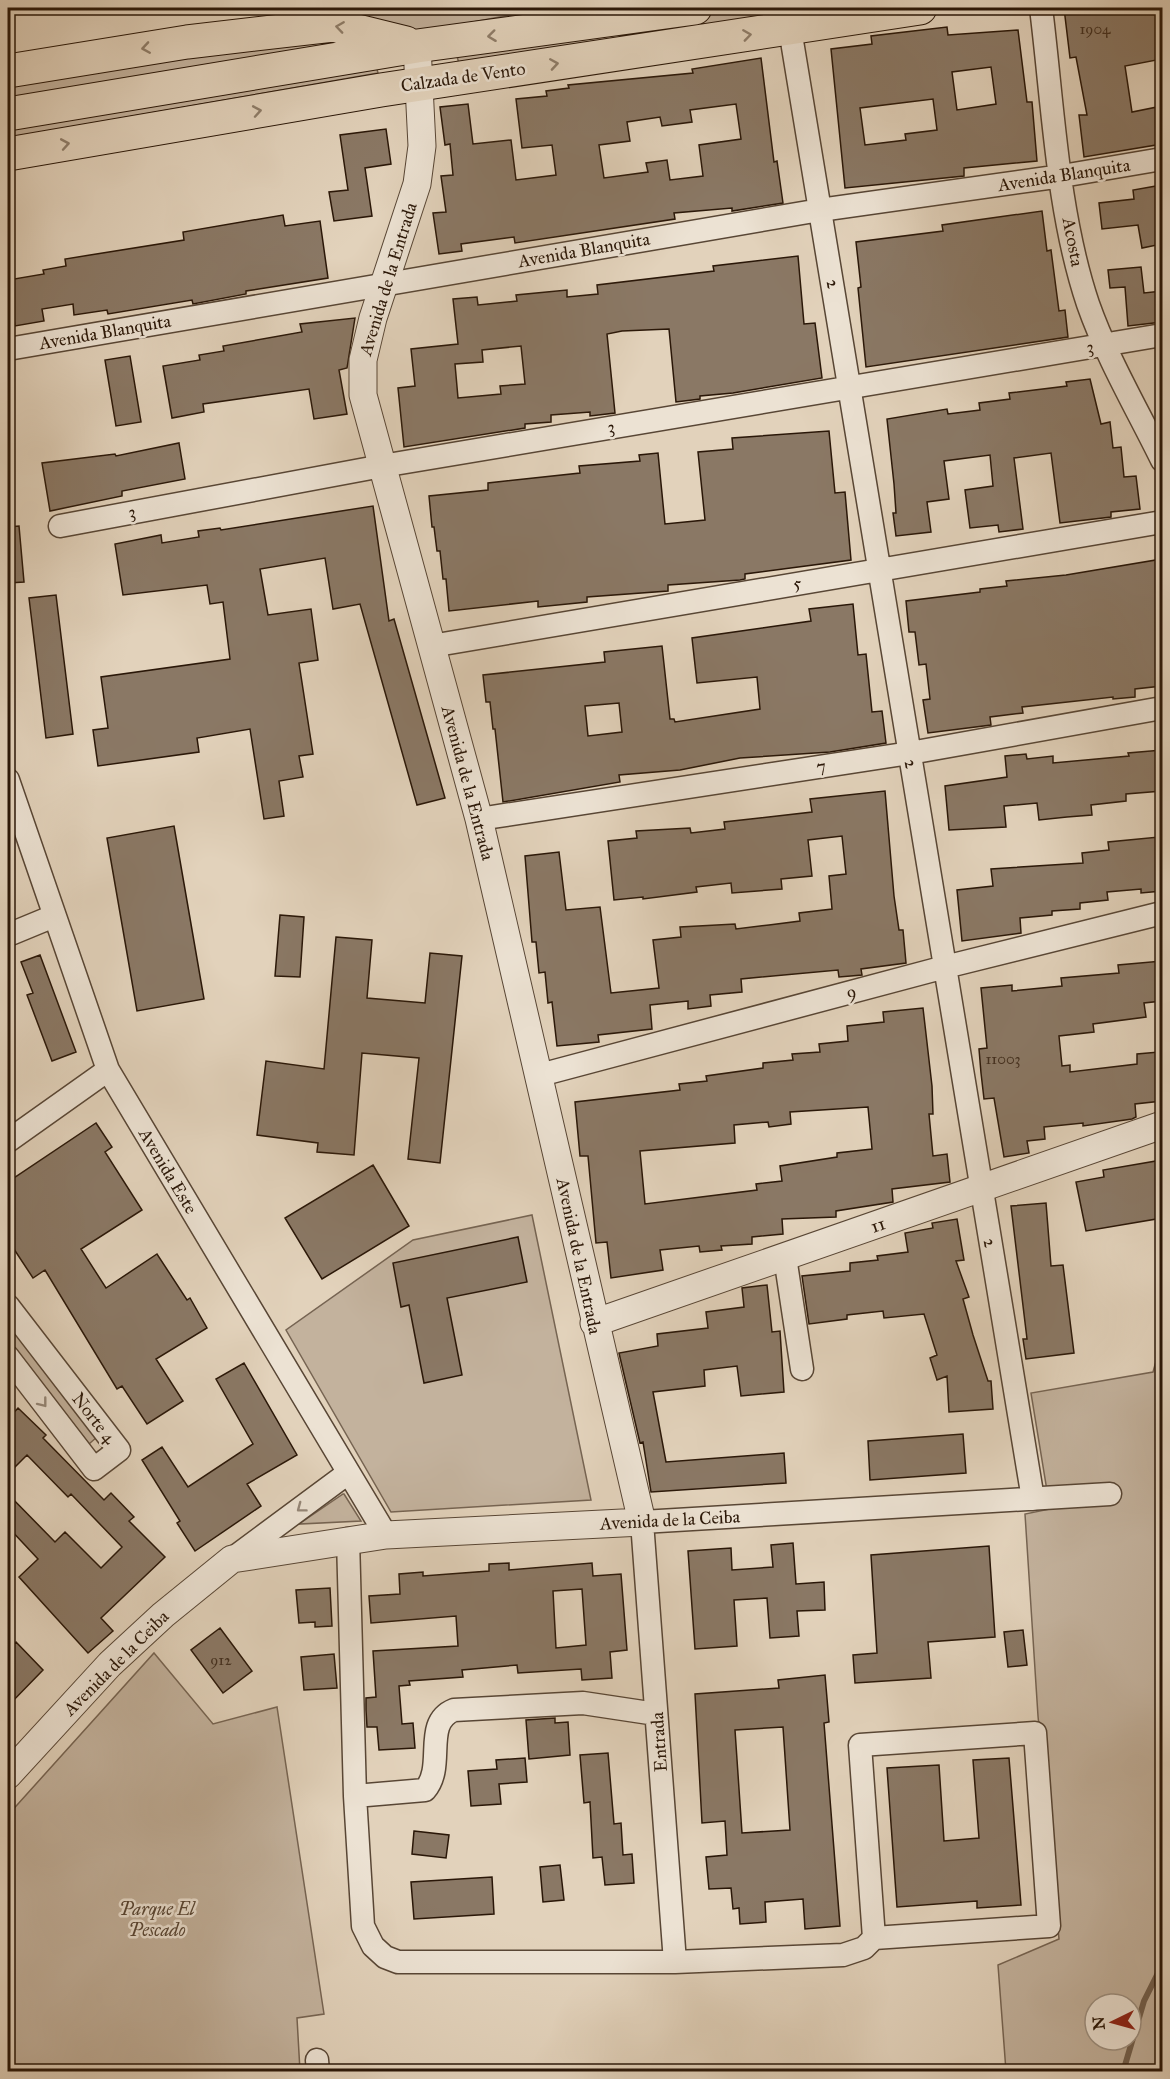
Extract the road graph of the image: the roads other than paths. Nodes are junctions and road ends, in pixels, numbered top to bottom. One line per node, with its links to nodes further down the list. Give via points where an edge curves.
1 (695, 8): 5 (main road, Calzada de Vento, one-way to 5)
2 (920, 8): 4 (main road, Calzada de Vento)
3 (1041, 8): 11 (street, Acosta)
4 (790, 29): 7 (main road, Calzada de Vento, one-way to 4); 12 (street, 2)
5 (417, 46): 6 (main road, Calzada de Vento, one-way to 6, via 333,25 187,42); 7 (street, Avenida de la Entrada); 8 (main road, Calzada de Vento)
6 (8, 71)
7 (421, 84): 9 (main road, Calzada de Vento, one-way to 7); 13 (street, Avenida de la Entrada, via 422,146 417,184)
8 (8, 114)
9 (8, 154)
10 (1162, 159): 11 (street, Avenida Blanquita)
11 (1062, 176): 12 (street, Avenida Blanquita); 15 (street, Acosta, via 1073,252)
12 (820, 210): 13 (street, Avenida Blanquita); 17 (street, 2)
13 (386, 283): 16 (street, Avenida Blanquita); 19 (street, Avenida de la Entrada, via 363,360 363,395)
14 (1162, 335): 15 (street, 3)
15 (1105, 344): 17 (street, 3); 18 (street, Acosta)
16 (8, 349)
17 (849, 387): 19 (street, 3); 22 (street, 2)
18 (1162, 460)
19 (382, 466): 21 (street, 3); 23 (street, Avenida de la Entrada)
20 (1162, 522): 22 (street, 5)
21 (60, 526)
22 (879, 569): 23 (street, 5); 25 (street, 2)
23 (431, 646): 27 (street, Avenida de la Entrada)
24 (1162, 708): 25 (street, 7)
25 (910, 753): 27 (street, 7); 31 (street, 2)
26 (8, 780): 29 (street, Avenida Este)
27 (479, 819): 33 (street, Avenida de la Entrada)
28 (1162, 913): 31 (street, 9)
29 (54, 916): 30 (street); 32 (street, Avenida Este)
30 (8, 935)
31 (945, 967): 33 (street, 9); 36 (street, 2)
32 (108, 1070): 35 (street); 42 (street, Avenida Este)
33 (540, 1075): 39 (street, Avenida de la Entrada)
34 (1162, 1125): 36 (street, 11)
35 (8, 1141)
36 (981, 1189): 37 (street, 11); 44 (street, 2)
37 (785, 1257): 39 (street, 11); 41 (street)
38 (8, 1306): 40 (street, Norte 4, one-way to 38, via 94,1469 119,1450)
39 (594, 1323): 45 (street, Avenida de la Entrada)
40 (8, 1357)
41 (802, 1369)
42 (348, 1473): 46 (street, Avenida Este); 48 (street, Avenida de la Ceiba, one-way to 48)
43 (1110, 1494): 44 (street, Avenida de la Ceiba)
44 (1033, 1499): 45 (street, Avenida de la Ceiba)
45 (642, 1522): 46 (street, Avenida de la Ceiba); 49 (street, Entrada)
46 (386, 1535): 47 (street, Avenida de la Ceiba)
47 (348, 1539): 48 (street, Avenida de la Ceiba); 51 (street)
48 (232, 1559): 50 (street, Avenida de la Ceiba, via 162,1615 110,1664)
49 (656, 1714): 51 (street, via 583,1702 454,1710 441,1717 437,1725 433,1777 425,1790); 53 (street, Entrada)
50 (8, 1775)
51 (355, 1796): 53 (street, via 363,1926 373,1946 385,1957 398,1962)
52 (874, 1938): 52 (street, via 860,1745 1035,1733 1049,1926); 53 (street, via 864,1948 843,1955)
53 (675, 1962)

